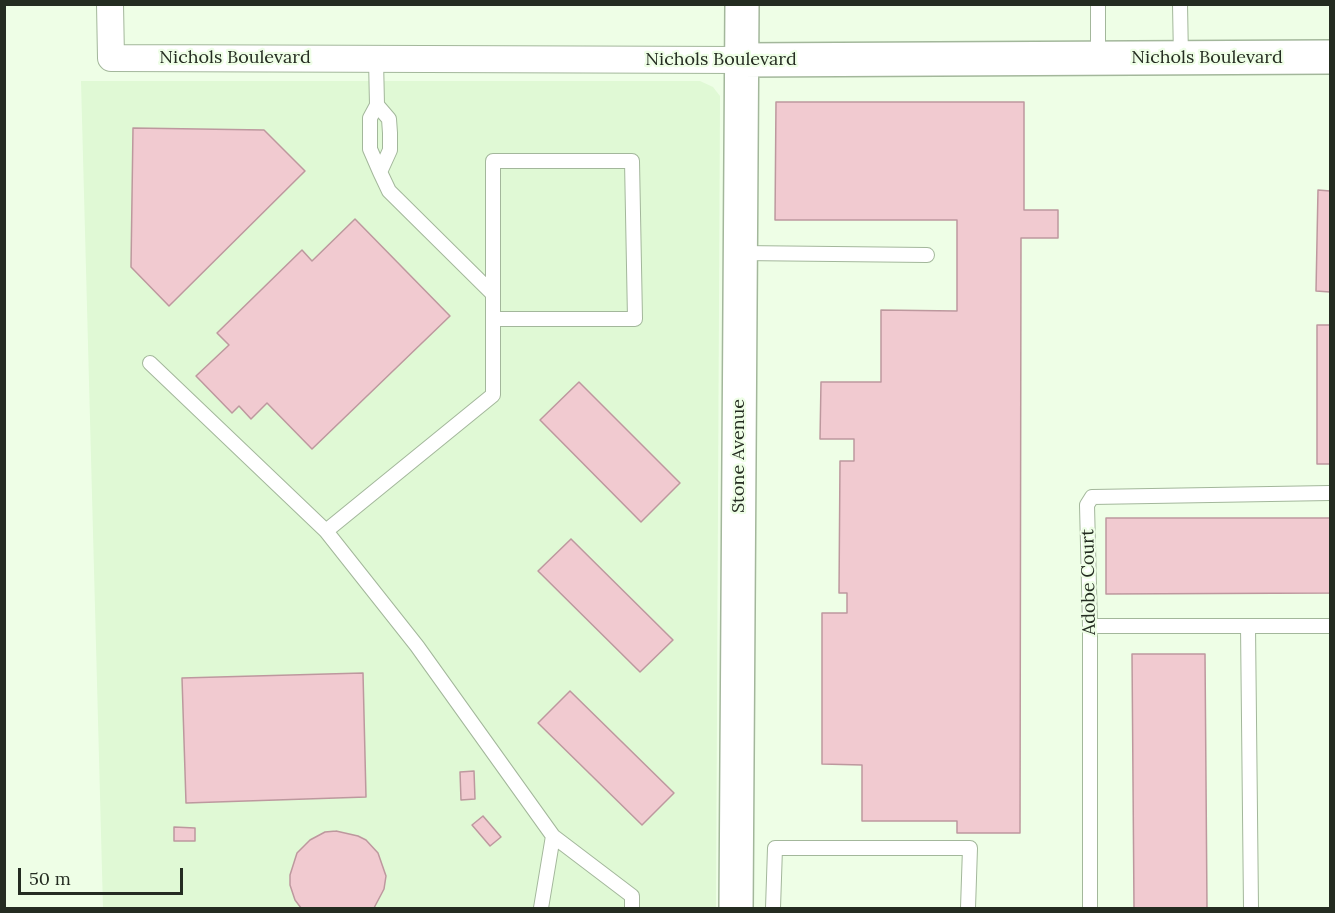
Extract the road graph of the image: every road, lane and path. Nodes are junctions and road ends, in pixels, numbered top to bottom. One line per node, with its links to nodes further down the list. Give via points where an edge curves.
1 (110, 4): 7 (street, Nichols Boulevard, via 111,58)
2 (742, 4): 9 (street, Stone Avenue)
3 (1098, 4): 8 (lane)
4 (1180, 4): 6 (lane)
5 (1330, 57): 6 (street, Nichols Boulevard)
6 (1181, 58): 8 (street, Nichols Boulevard)
7 (376, 59): 9 (street, Nichols Boulevard); 10 (lane)
8 (1098, 59): 9 (street, Nichols Boulevard)
9 (741, 60): 12 (street, Stone Avenue)
10 (377, 105): 11 (lane, via 370,118 370,149); 11 (lane, via 389,119 390,133 390,150)
11 (380, 172): 14 (lane, via 389,191)
12 (740, 253): 13 (lane); 25 (street, Stone Avenue)
13 (927, 255)
14 (493, 294): 15 (lane); 15 (lane, via 493,161 632,161 635,318)
15 (493, 319): 18 (lane, via 493,395)
16 (150, 363): 18 (lane)
17 (1330, 493): 19 (lane, Adobe Court, via 1092,497 1087,505)
18 (326, 531): 22 (lane, via 417,646)
19 (1089, 626): 20 (lane); 28 (lane, Adobe Court)
20 (1248, 626): 21 (lane); 29 (lane)
21 (1330, 626)
22 (553, 836): 23 (lane); 24 (lane, via 632,896)
23 (541, 909)
24 (632, 909)
25 (736, 909)
26 (773, 909): 27 (lane, via 775,848 969,848)
27 (968, 909)
28 (1090, 909)
29 (1251, 909)

